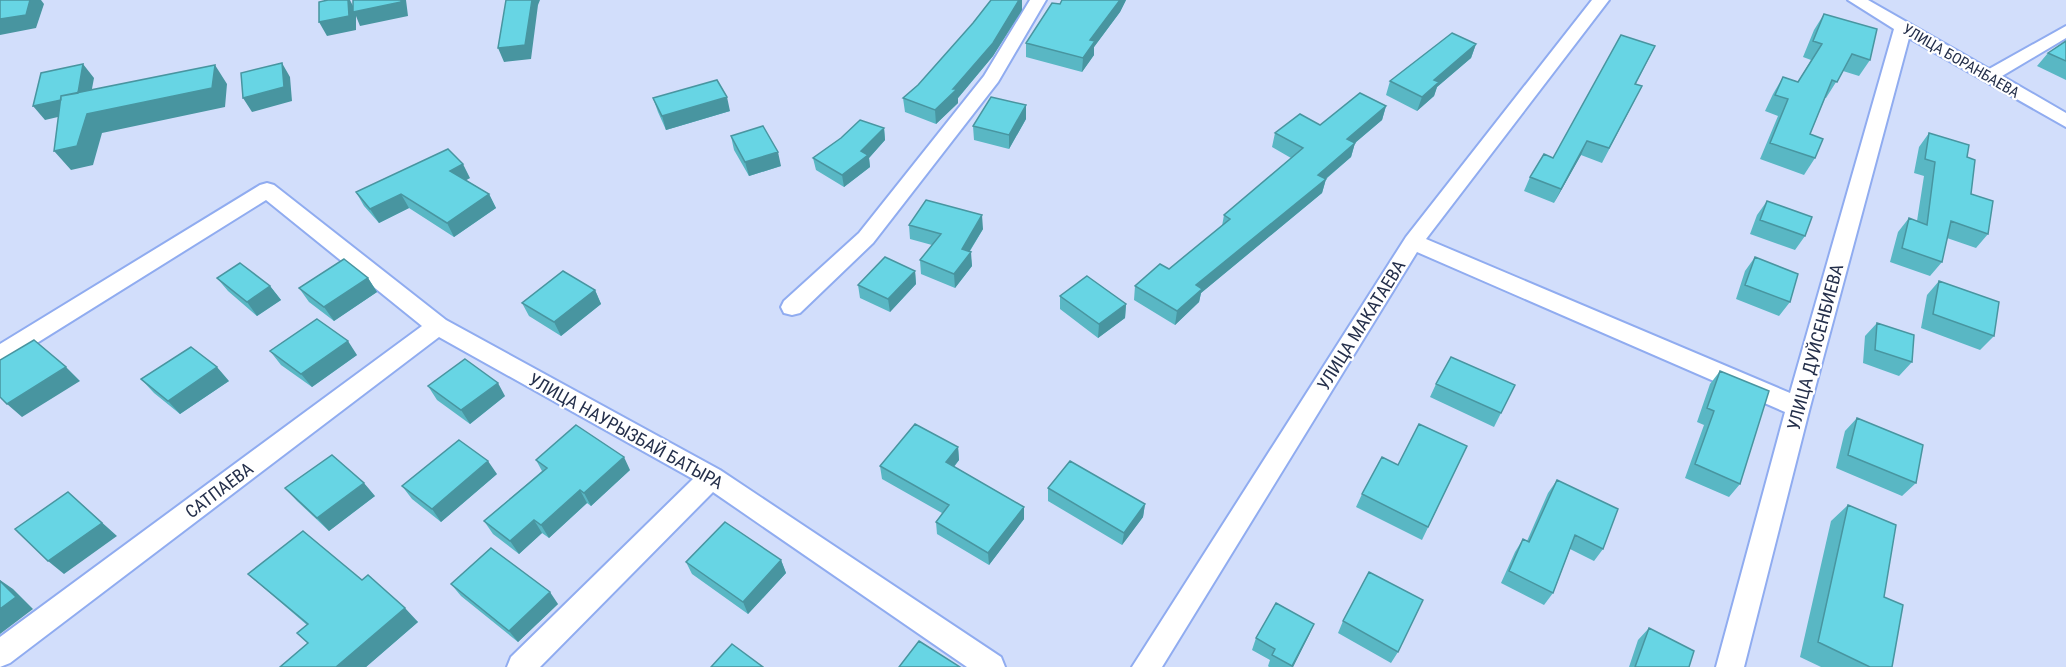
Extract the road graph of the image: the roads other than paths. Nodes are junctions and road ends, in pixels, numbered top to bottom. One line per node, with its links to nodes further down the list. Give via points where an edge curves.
1 (1038, 0): 9 (street, via 992,78 866,238)
2 (1601, 0): 8 (street, УЛИЦА МАКАТАЕВА)
3 (1856, 0): 4 (street, УЛИЦА БОРАНБАЕВА)
4 (1903, 27): 6 (street, УЛИЦА БОРАНБАЕВА); 12 (street, УЛИЦА ДУЙСЕНБИЕВА)
5 (2066, 31): 6 (street)
6 (1988, 77): 7 (street, УЛИЦА БОРАНБАЕВА)
7 (2066, 122)
8 (1413, 242): 12 (street); 17 (street, УЛИЦА МАКАТАЕВА)
9 (792, 307)
10 (438, 326): 11 (street, УЛИЦА НАУРЫЗБАЙ БАТЫРА, via 267,190); 13 (street, УЛИЦА НАУРЫЗБАЙ БАТЫРА); 14 (street, САТПАЕВА)
11 (0, 355)
12 (1798, 407): 18 (street, УЛИЦА ДУЙСЕНБИЕВА)
13 (711, 477): 15 (street); 16 (street, УЛИЦА НАУРЫЗБАЙ БАТЫРА)
14 (0, 654)
15 (521, 667)
16 (991, 667)
17 (1146, 667)
18 (1730, 667)

